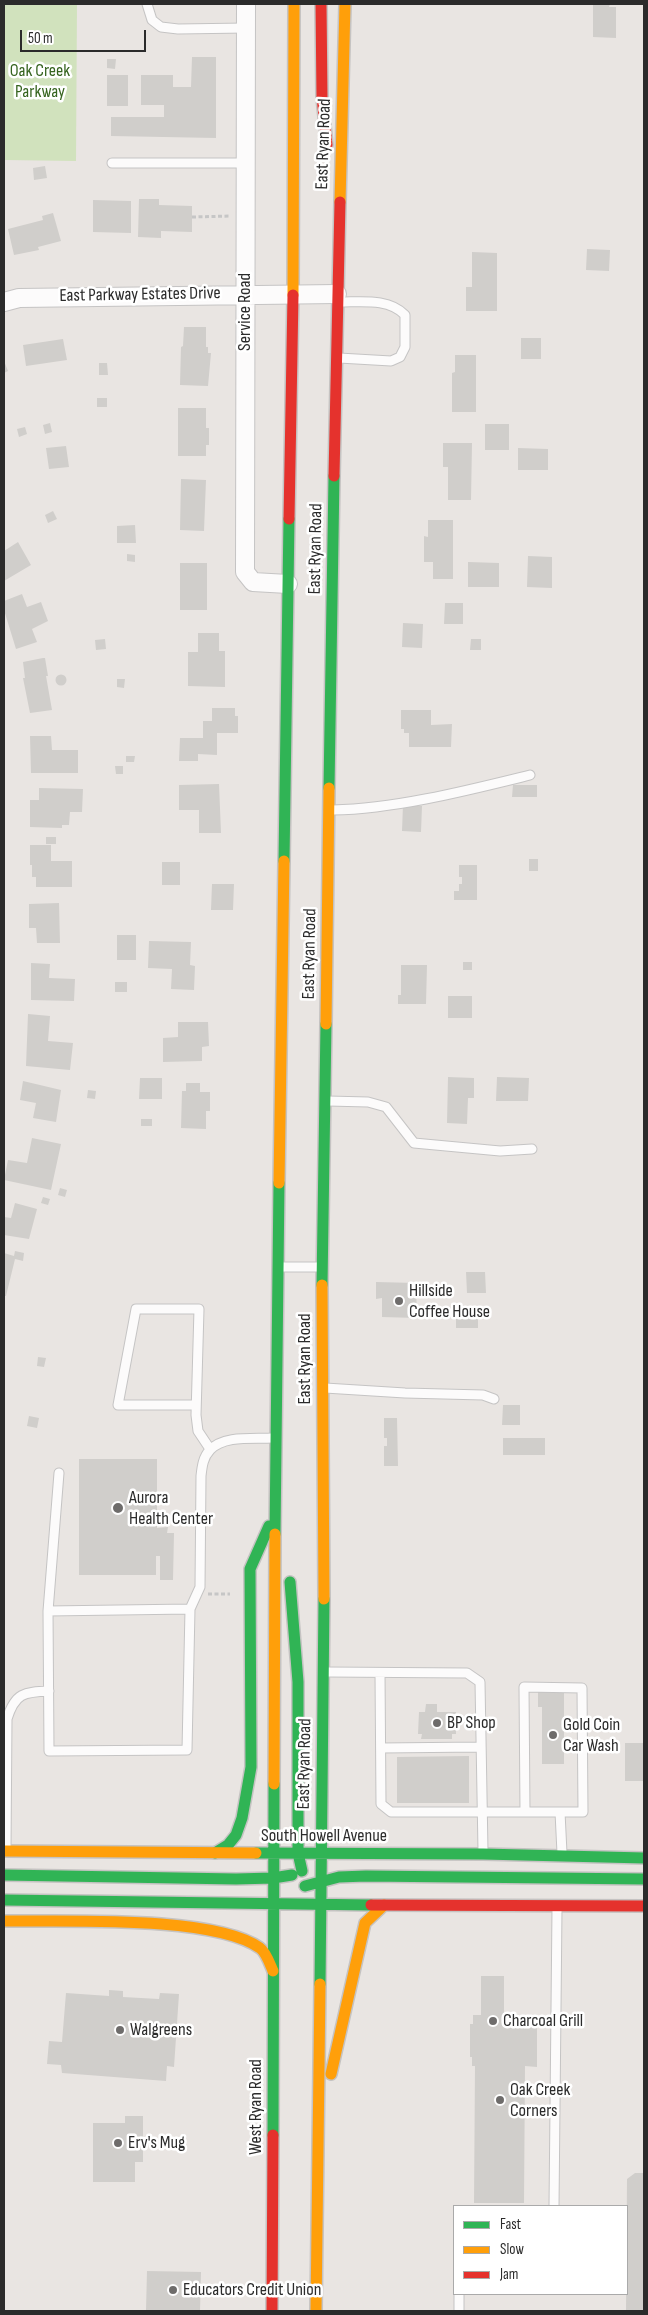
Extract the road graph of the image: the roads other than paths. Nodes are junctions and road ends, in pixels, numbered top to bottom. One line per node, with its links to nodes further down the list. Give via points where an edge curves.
1 (148, 4): 6 (lane, via 152,20 161,27)
2 (246, 4): 6 (street, Service Road)
3 (294, 4): 11 (main road, East Ryan Road)
4 (320, 4): 9 (main road, via 322,97)
5 (345, 4): 9 (main road, East Ryan Road)
6 (246, 28): 8 (street, Service Road)
7 (112, 163): 8 (lane)
8 (246, 163): 10 (street, Service Road)
9 (339, 233): 12 (main road, East Ryan Road)
10 (246, 294): 11 (street, East Parkway Estates Drive); 13 (street, East Parkway Estates Drive, via 19,298); 15 (street, Service Road, via 244,572 253,582)
11 (293, 294): 12 (street, East Parkway Estates Drive); 15 (main road, East Ryan Road)
12 (337, 298): 14 (main road, East Ryan Road); 14 (lane, via 398,307 405,315 405,347 400,357 391,361)
13 (4, 302)
14 (336, 358): 17 (main road, East Ryan Road)
15 (288, 584): 20 (main road, East Ryan Road)
16 (530, 775): 17 (lane, via 370,808)
17 (330, 810): 18 (main road, East Ryan Road)
18 (325, 1101): 19 (lane, via 368,1102 386,1107 414,1144 500,1151); 21 (main road, East Ryan Road)
19 (532, 1149)
20 (278, 1267): 21 (lane); 25 (main road, East Ryan Road)
21 (322, 1267): 22 (main road, East Ryan Road)
22 (323, 1387): 23 (lane, via 405,1394 484,1395); 34 (main road, East Ryan Road)
23 (494, 1399)
24 (196, 1404): 24 (lane, via 199,1309 136,1309 118,1405); 26 (lane, via 198,1431)
25 (274, 1438): 26 (lane, via 235,1439); 28 (main road, East Ryan Road)
26 (210, 1449): 32 (lane, via 204,1459 201,1476 199,1590)
27 (59, 1473): 33 (lane)
28 (274, 1488): 29 (main road, East Ryan Road); 30 (main road)
29 (274, 1515): 43 (main road, via 250,1569 251,1767 236,1835); 44 (main road, East Ryan Road)
30 (288, 1552)
31 (289, 1570): 45 (main road, via 298,1682)
32 (190, 1609): 33 (lane); 36 (lane, via 188,1750 49,1751)
33 (48, 1611): 36 (lane)
34 (324, 1672): 35 (lane); 46 (main road, East Ryan Road)
35 (380, 1673): 37 (lane, via 467,1673 480,1682); 38 (lane)
36 (49, 1691): 42 (lane, via 18,1696 7,1719)
37 (481, 1747): 38 (lane); 39 (lane)
38 (381, 1748): 39 (lane, via 381,1804 391,1812)
39 (482, 1812): 40 (lane); 47 (lane)
40 (525, 1812): 41 (lane); 41 (lane, via 524,1687 582,1688 583,1812)
41 (560, 1812): 48 (lane)
42 (5, 1851): 43 (main road, South Howell Avenue)
43 (215, 1853): 44 (main road, South Howell Avenue)
44 (272, 1853): 45 (main road, South Howell Avenue); 52 (main road, East Ryan Road)
45 (298, 1853): 46 (main road, South Howell Avenue); 50 (main road)
46 (321, 1853): 47 (main road, South Howell Avenue); 50 (main road); 54 (main road, East Ryan Road)
47 (483, 1854): 48 (main road, South Howell Avenue)
48 (562, 1856): 49 (main road, South Howell Avenue)
49 (644, 1858)
50 (302, 1870): 52 (main road, via 291,1876); 55 (main road)
51 (4, 1876): 52 (main road)
52 (273, 1878): 57 (main road, East Ryan Road)
53 (644, 1878): 54 (main road, via 366,1876)
54 (321, 1881): 55 (main road); 58 (main road, East Ryan Road)
55 (298, 1889): 57 (main road); 58 (main road)
56 (4, 1900): 57 (main road)
57 (273, 1903): 58 (main road); 63 (main road, West Ryan Road)
58 (322, 1904): 59 (main road); 64 (main road)
59 (384, 1905): 60 (main road); 64 (main road, via 365,1923 361,1936)
60 (557, 1905): 61 (main road); 65 (lane)
61 (644, 1906)
62 (4, 1921): 63 (main road, via 137,1923 237,1936 262,1949)
63 (273, 1972): 67 (main road, West Ryan Road)
64 (318, 2132): 68 (main road)
65 (554, 2205)
66 (459, 2295): 69 (lane)
67 (272, 2311)
68 (316, 2311)
69 (459, 2311)

